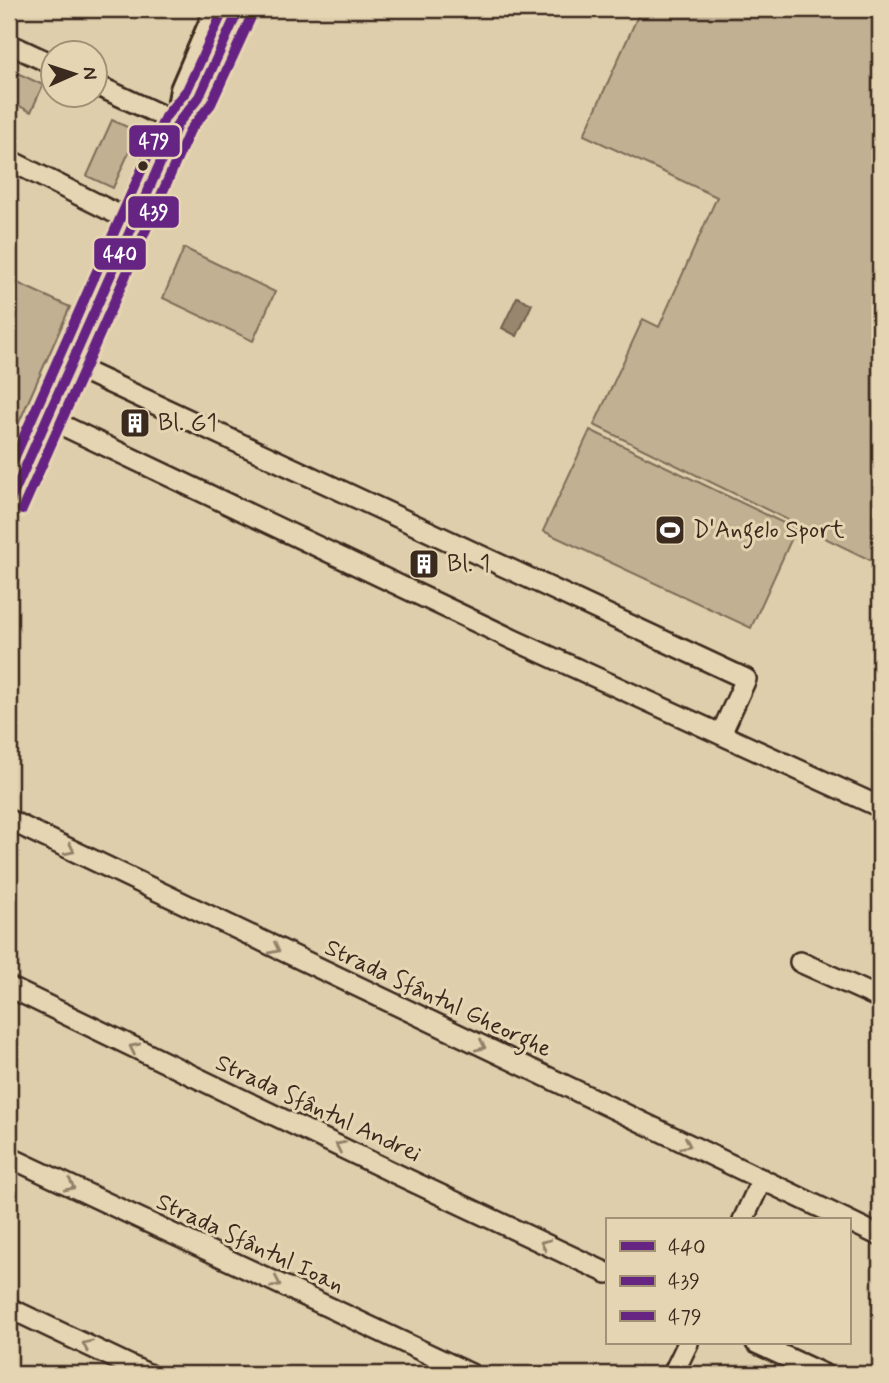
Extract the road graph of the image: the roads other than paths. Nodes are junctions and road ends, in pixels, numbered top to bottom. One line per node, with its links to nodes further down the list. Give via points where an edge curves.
1 (219, 9): 6 (main road, via 184,90)
2 (239, 9): 6 (main road, via 199,97)
3 (9, 44): 4 (street)
4 (38, 57)
5 (108, 90): 6 (street)
6 (178, 123): 9 (main road)
7 (9, 160): 8 (street)
8 (119, 215)
9 (71, 365): 10 (main road); 12 (street, via 746,679)
10 (47, 418): 11 (main road); 12 (street)
11 (9, 504)
12 (721, 734): 13 (street)
13 (880, 807)
14 (9, 820): 19 (street, Strada Sfântul Gheorghe, one-way to 19)
15 (800, 961): 17 (street)
16 (9, 987): 24 (street, Strada Sfântul Andrei, one-way to 16)
17 (880, 998)
18 (9, 1157): 29 (street, Strada Sfântul Ioan, one-way to 29)
19 (762, 1179): 20 (street); 21 (street, Strada Sfântul Gheorghe)
20 (744, 1218)
21 (842, 1218)
22 (850, 1222): 23 (street, Strada Sfântul Gheorghe)
23 (880, 1236)
24 (606, 1273)
25 (9, 1308): 28 (street, one-way to 25)
26 (688, 1344): 30 (street)
27 (758, 1344): 31 (street)
28 (148, 1374)
29 (471, 1374)
30 (673, 1374)
31 (823, 1374)

